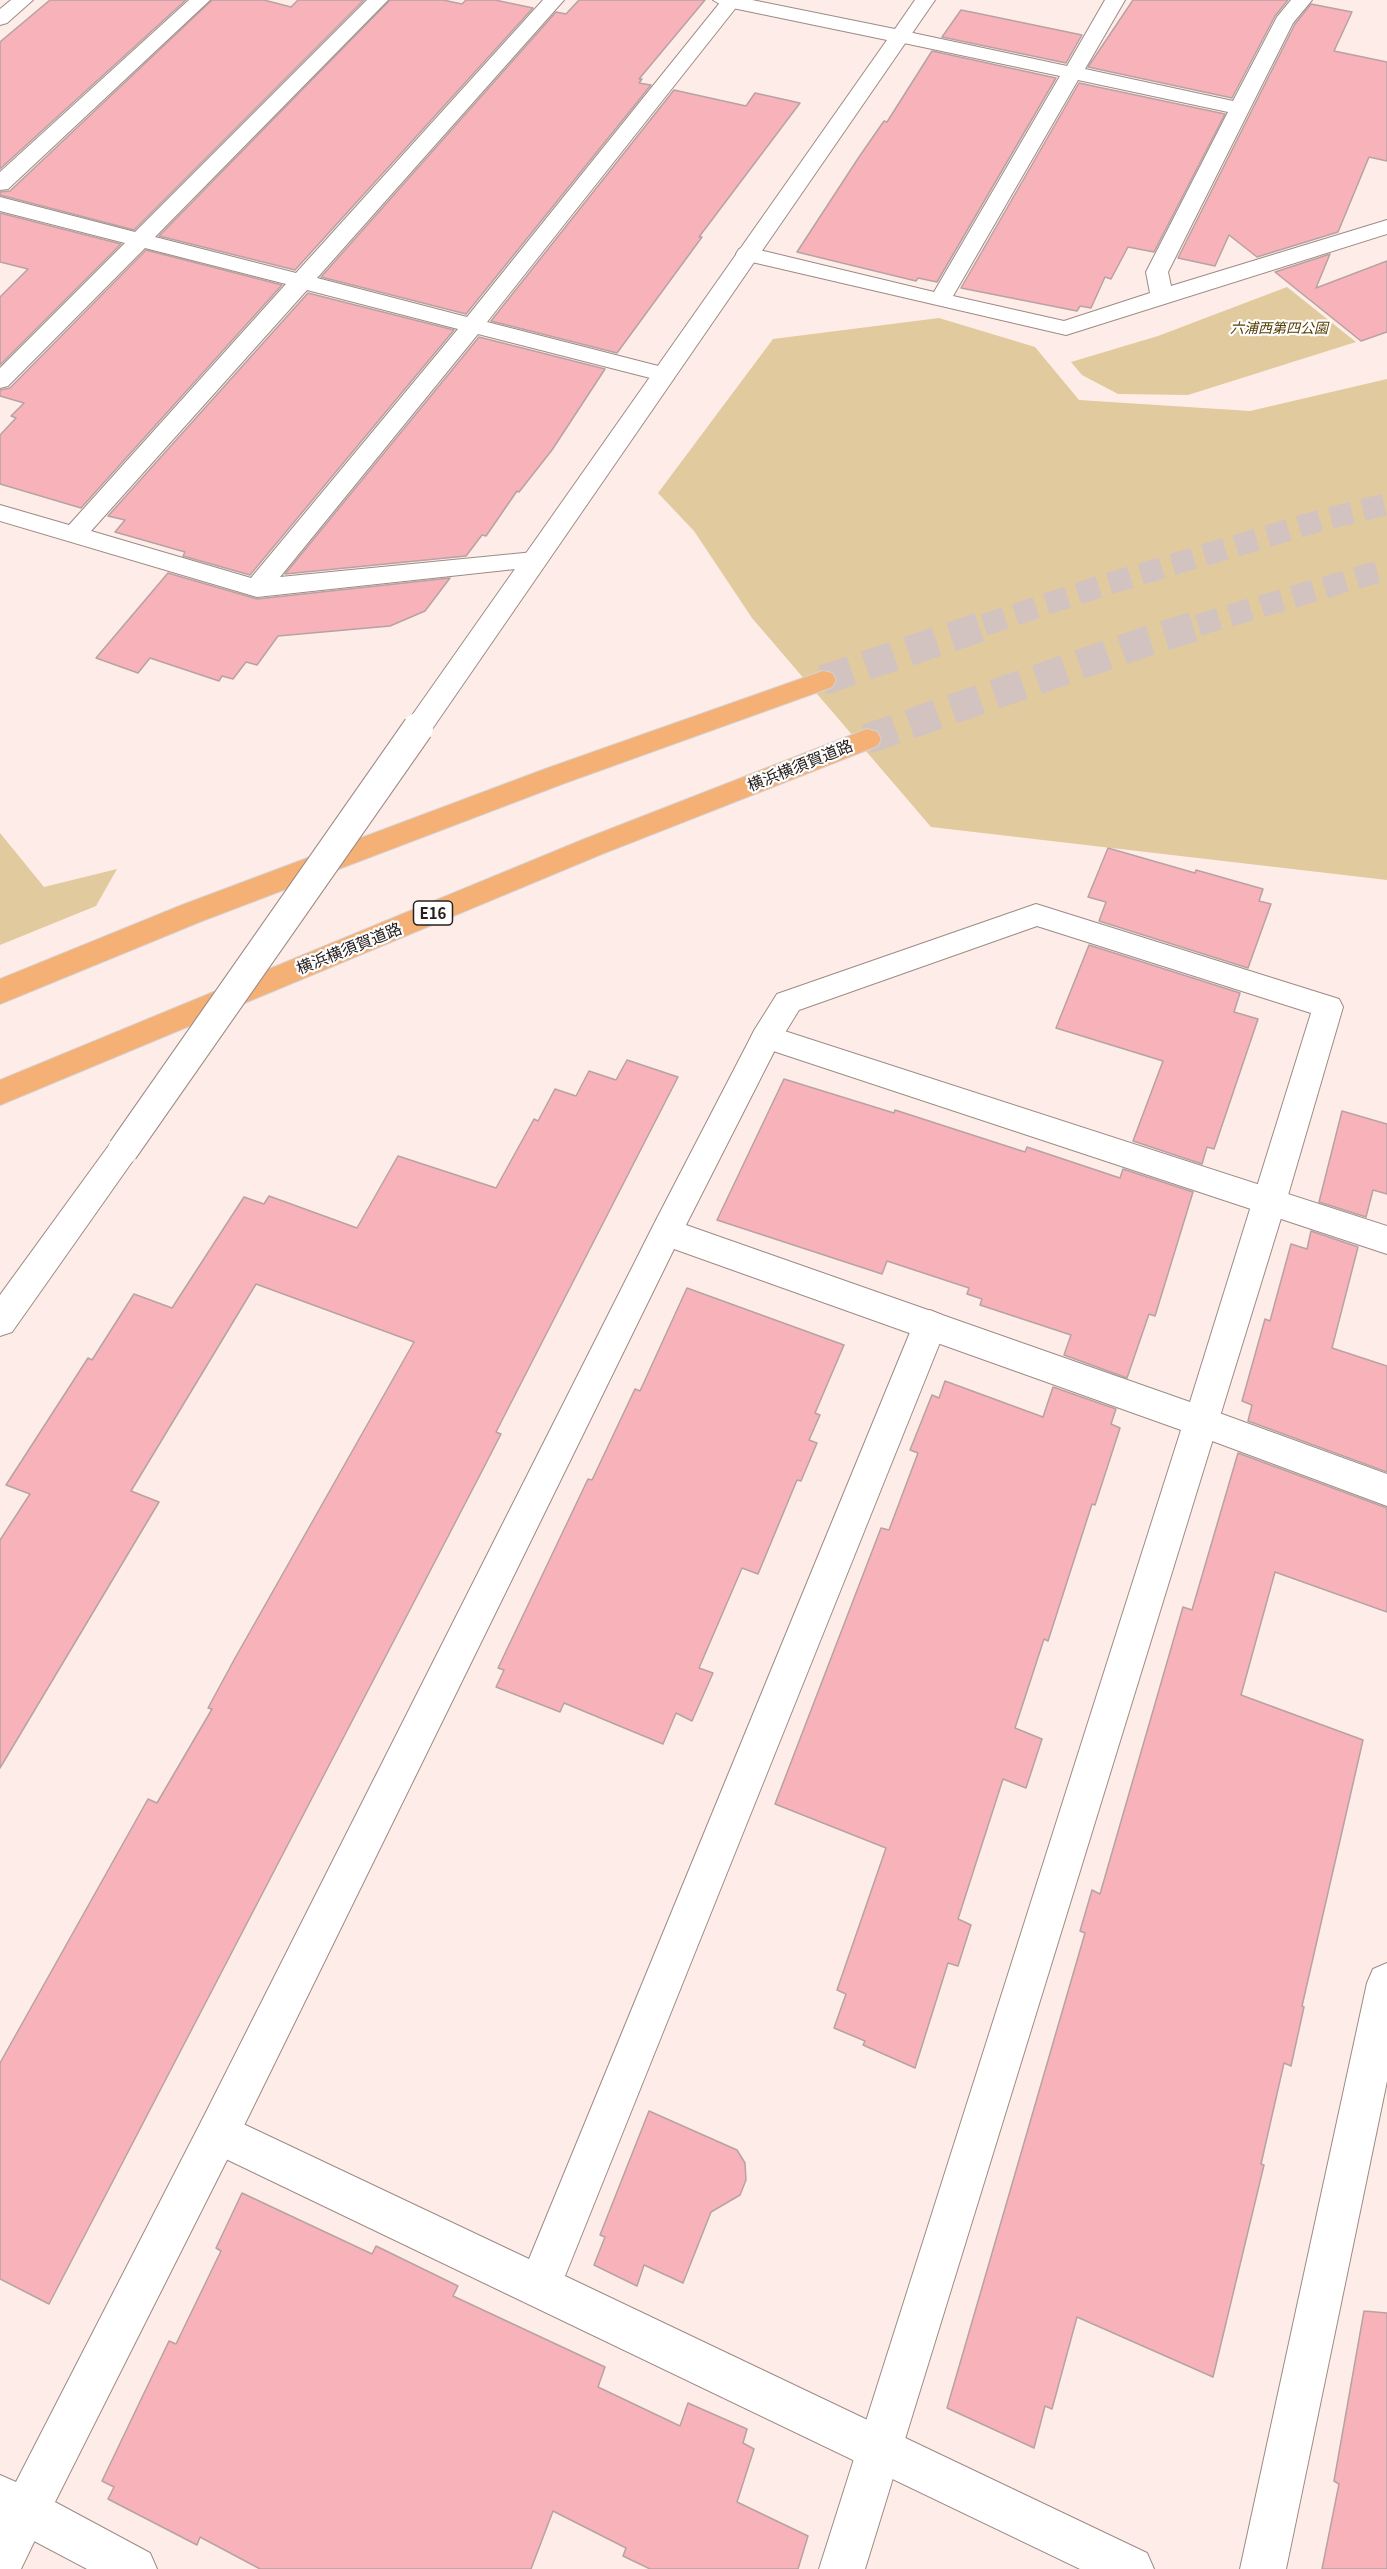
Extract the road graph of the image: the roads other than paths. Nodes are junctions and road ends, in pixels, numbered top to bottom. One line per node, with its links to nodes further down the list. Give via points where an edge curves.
1 (23, 0): 9 (street)
2 (200, 0): 13 (street)
3 (378, 0): 18 (street)
4 (554, 0): 20 (street)
5 (925, 0): 10 (street)
6 (1114, 0): 11 (street)
7 (1302, 0): 12 (street, via 1284,21)
8 (729, 1): 10 (street); 23 (street)
9 (0, 19)
10 (899, 36): 11 (street); 19 (street)
11 (1073, 73): 12 (street); 22 (street)
12 (1238, 108): 21 (street, via 1157,272)
13 (0, 184)
14 (0, 204): 18 (street)
15 (1387, 205): 16 (street)
16 (1387, 213)
17 (1387, 227): 21 (street)
18 (141, 240): 20 (street); 25 (street)
19 (747, 254): 22 (street); 24 (street)
20 (304, 281): 23 (street); 27 (street)
21 (1162, 296): 22 (street, via 1066,328)
22 (940, 300)
23 (472, 325): 24 (street); 29 (street)
24 (662, 374): 28 (street)
25 (0, 381)
26 (0, 513): 27 (street)
27 (73, 536): 29 (street)
28 (534, 561): 29 (street); 38 (street, bridge)
29 (257, 588)
30 (823, 680): 32 (highway, via 192,913)
31 (867, 739): 34 (highway, 横浜横須賀道路 / E16, via 592,847)
32 (0, 992)
33 (766, 1037): 35 (street); 35 (street, via 788,1002 1036,915 1328,1007); 36 (street)
34 (0, 1093)
35 (1270, 1202): 37 (street); 40 (street)
36 (666, 1232): 39 (street); 43 (street)
37 (1387, 1240)
38 (0, 1322)
39 (930, 1325): 40 (street); 44 (street)
40 (1200, 1421): 41 (street); 45 (street)
41 (1387, 1490)
42 (1387, 1983): 51 (street)
43 (218, 2133): 44 (street); 46 (street)
44 (540, 2285): 45 (street)
45 (880, 2449): 49 (street); 50 (street)
46 (13, 2504): 47 (street); 48 (street)
47 (0, 2561)
48 (134, 2569)
49 (842, 2569)
50 (1131, 2569)
51 (1263, 2569)

